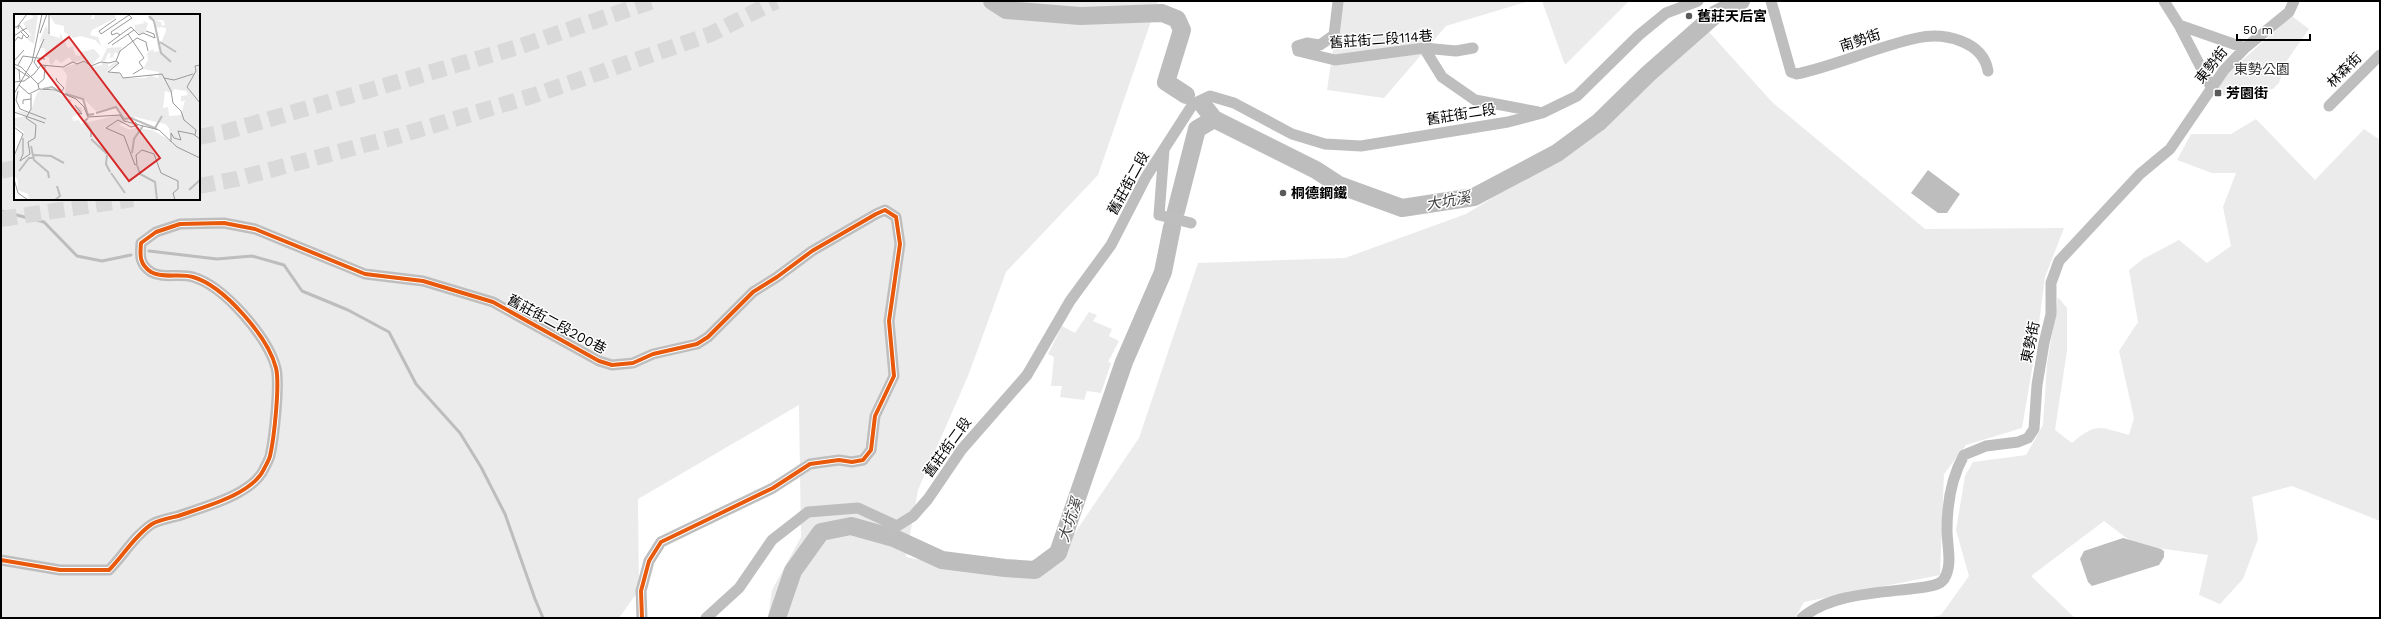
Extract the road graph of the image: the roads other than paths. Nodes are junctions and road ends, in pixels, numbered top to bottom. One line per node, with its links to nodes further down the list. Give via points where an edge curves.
1 (1698, 1): 14 (street, 舊莊街二段, via 1666,13 1639,35 1584,90)
2 (2164, 1): 6 (street)
3 (2294, 1): 9 (street, 東勢街, via 2289,12)
4 (1338, 2): 7 (street, 舊莊街二段114巷, via 1334,35 1320,45 1301,44 1297,46 1298,51 1336,60)
5 (1772, 4): 11 (street, 南勢街, via 1791,72 1797,74 1918,38 1960,40 1982,55 1986,60)
6 (2179, 25): 9 (street); 12 (street)
7 (1424, 48): 8 (street, 舊莊街二段114巷, via 1456,52); 14 (street, via 1442,77 1475,100)
8 (1473, 48)
9 (2245, 48): 12 (street, 東勢街)
10 (2380, 55): 13 (street, 林森街)
11 (1988, 72)
12 (2211, 87): 20 (street, 東勢街, via 2176,142 2140,174 2059,261 2051,283 2051,314 2038,378 2034,429 2028,438 2018,442 1986,446 1964,455 1949,498 1949,567 1944,580 1938,585 1834,600 1811,610)
13 (2329, 106)
14 (1542, 113): 15 (street, 舊莊街二段, via 1508,122 1361,146 1325,144 1292,134 1234,103 1210,96 1193,104)
15 (1164, 149): 16 (street, via 1159,215); 19 (street, 舊莊街二段, via 1110,245 1070,301 1027,375 962,448 928,499 913,516 897,526 858,508 808,512 772,540 739,588)
16 (1191, 224)
17 (1, 560): 18 (street, 舊莊街二段200巷, via 60,570 109,570 153,523 218,502 248,487 262,472 270,457 276,368 260,336 248,318 217,290 193,277 166,276 152,272 144,266 140,257 141,243 156,232 180,224 224,223 255,229 365,274 423,281 493,302 599,361 612,365 633,363 652,354 697,344 708,337 752,292 777,278 812,251 885,210 896,216 900,244 889,321 894,376 874,416 871,450 863,460 810,464 773,488 661,542 649,561 642,591)
18 (642, 618)
19 (706, 618)
20 (1802, 618)

